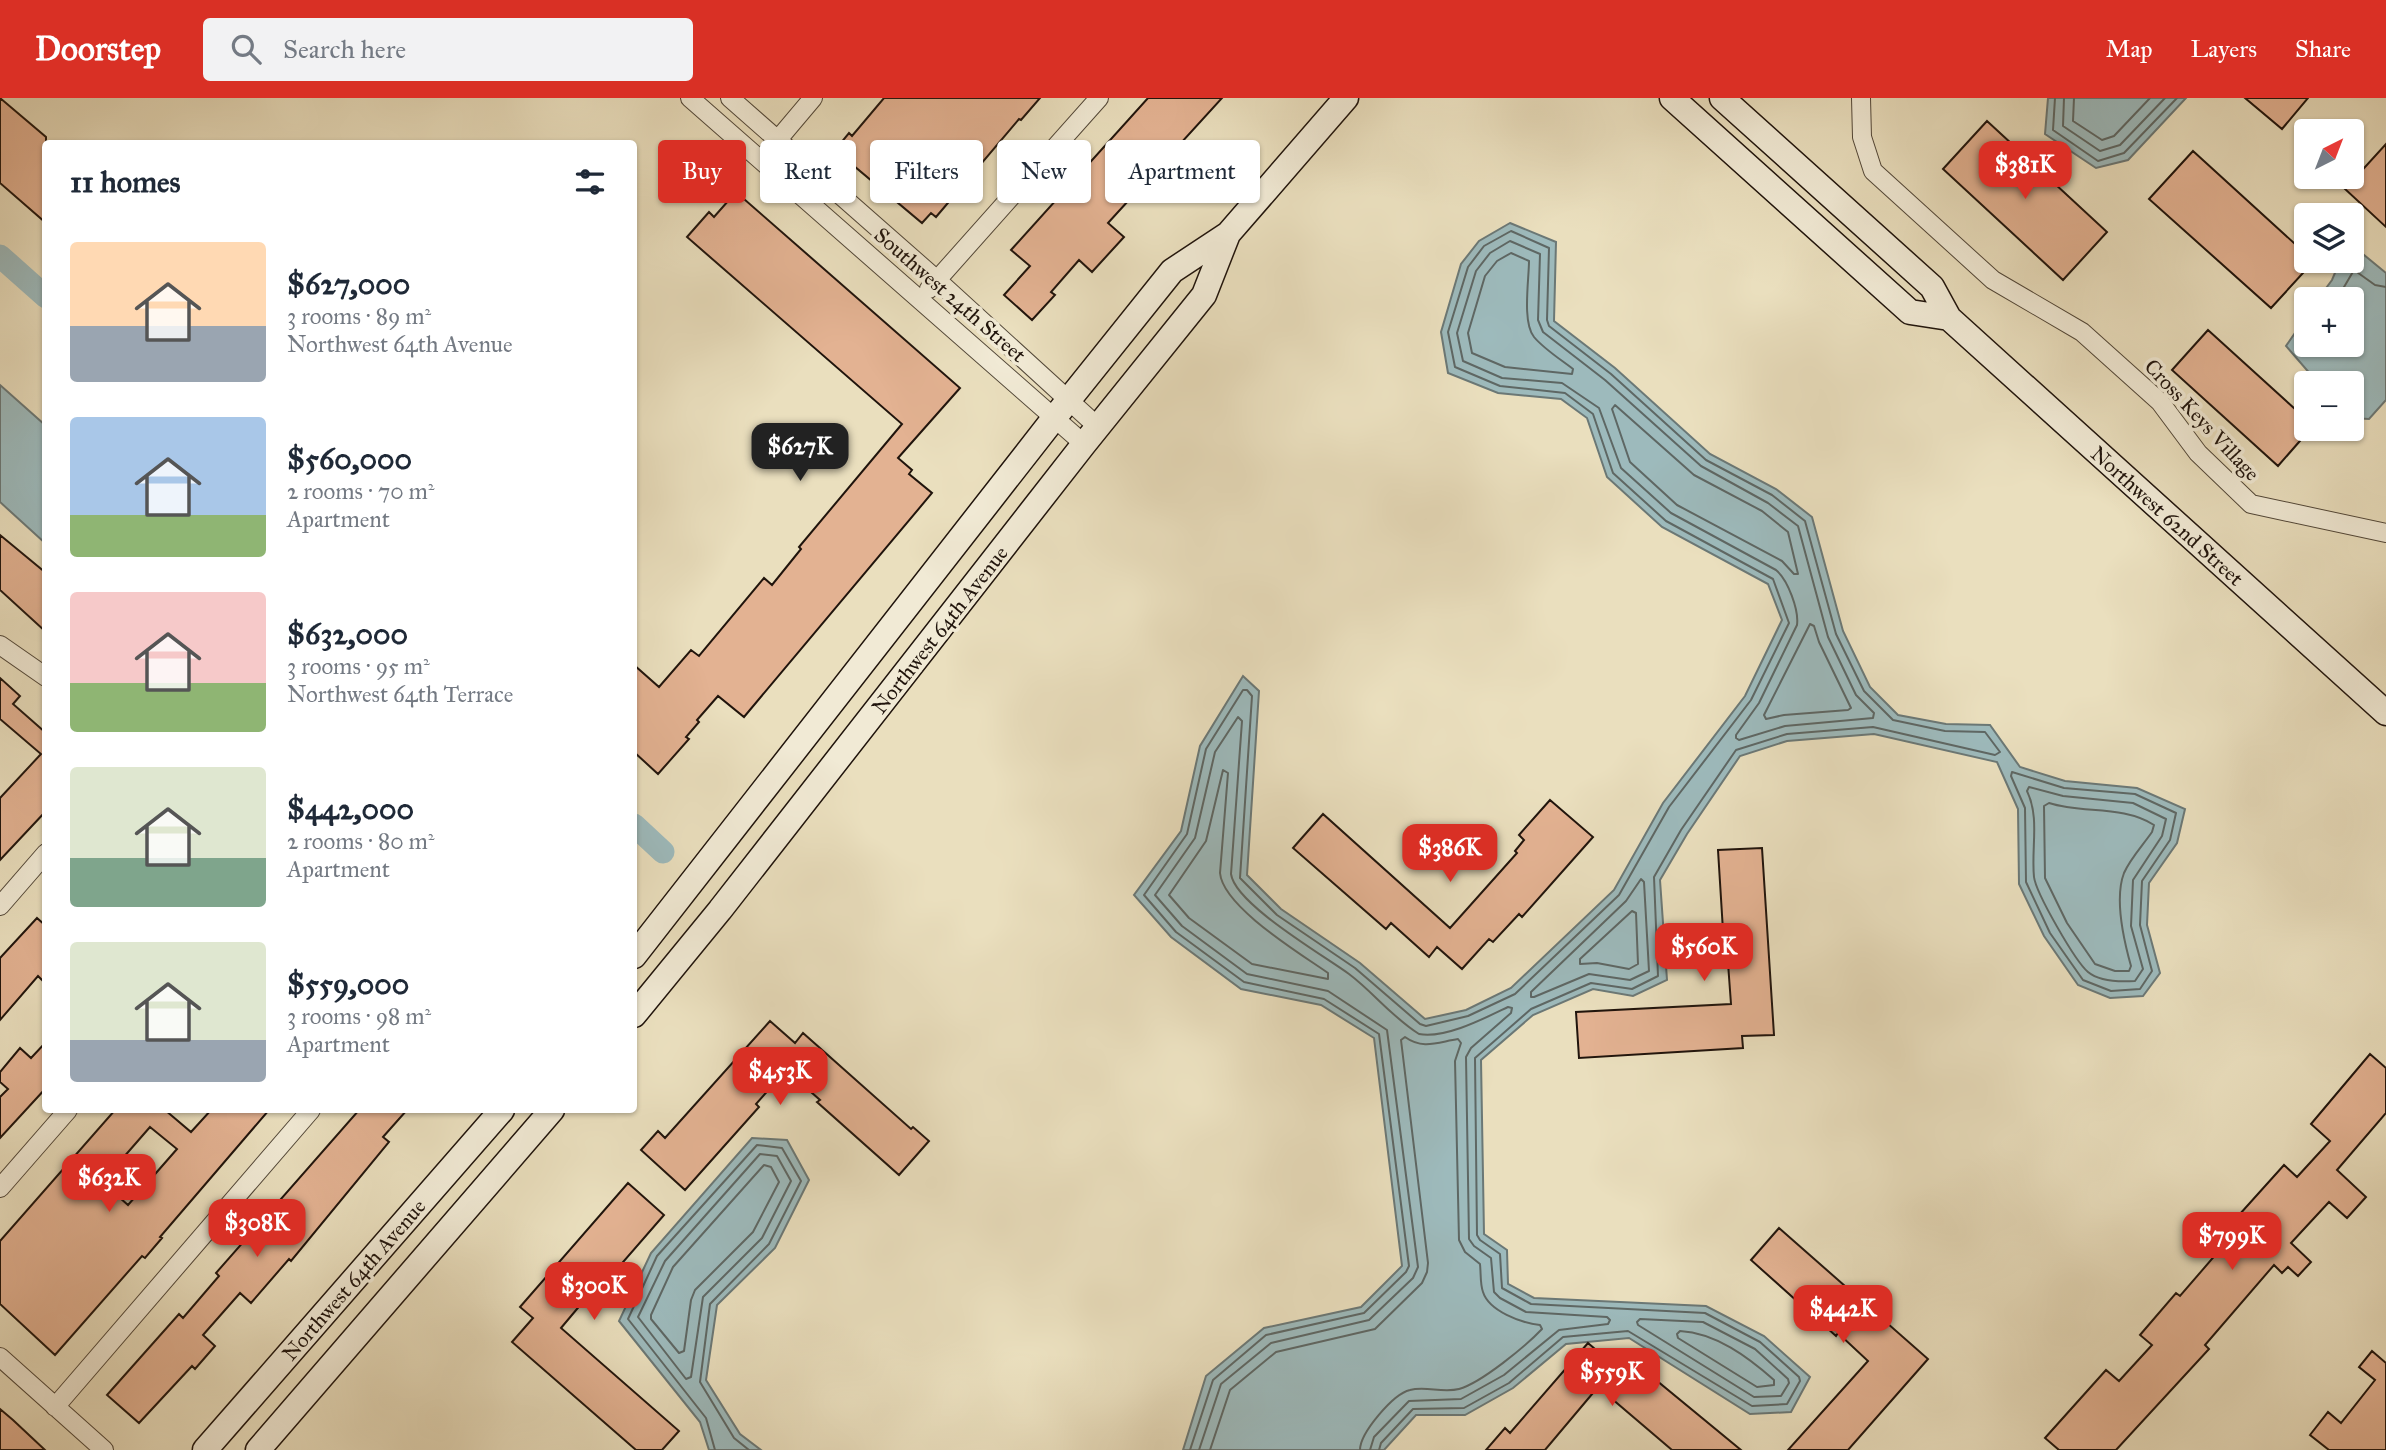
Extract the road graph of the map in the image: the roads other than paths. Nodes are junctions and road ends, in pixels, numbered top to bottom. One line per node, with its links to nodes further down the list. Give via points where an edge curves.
1 (690, 98): 10 (street, Southwest 24th Street)
2 (730, 98): 9 (street, Southwest 24th Street)
3 (813, 98): 9 (street)
4 (1099, 98): 13 (street)
5 (1346, 98): 12 (street, Northwest 64th Avenue)
6 (1861, 98): 18 (street, Cross Keys Village, via 1862,137 1873,171 1993,280 2082,332 2160,402 2198,453 2251,504)
7 (1725, 101): 8 (street); 15 (street, Northwest 62nd Street, via 1932,287)
8 (1677, 103): 15 (street, via 1910,312)
9 (777, 139): 13 (street, Southwest 24th Street)
10 (760, 158)
11 (811, 203): 14 (street, Southwest 24th Street)
12 (1228, 234): 16 (street, Northwest 64th Avenue, via 1172,271); 17 (street, Northwest 64th Avenue, via 1204,295)
13 (937, 280): 14 (street); 16 (street, Southwest 24th Street)
14 (920, 300): 16 (street, Southwest 24th Street)
15 (1949, 318): 23 (street, Northwest 62nd Street)
16 (1062, 408): 17 (street, Southwest 24th Street); 20 (street, Northwest 64th Avenue)
17 (1091, 436): 22 (street, Northwest 64th Avenue)
18 (2386, 533)
19 (0, 645): 21 (street)
20 (868, 658): 22 (street, via 876,692); 25 (street, Northwest 64th Avenue)
21 (42, 674)
22 (886, 700): 27 (street, Northwest 64th Avenue)
23 (2386, 713)
24 (42, 858): 26 (street)
25 (690, 886): 27 (street); 28 (street, Northwest 64th Avenue)
26 (0, 906)
27 (720, 911): 29 (street, Northwest 64th Avenue)
28 (637, 952)
29 (637, 1011)
30 (65, 1113): 34 (street)
31 (308, 1113): 38 (street)
32 (499, 1113): 35 (street, Northwest 64th Avenue)
33 (549, 1113): 36 (street, Northwest 64th Avenue)
34 (0, 1188)
35 (368, 1264): 36 (street); 40 (street, Northwest 64th Avenue)
36 (397, 1289): 41 (street, Northwest 64th Avenue)
37 (0, 1357): 38 (street)
38 (55, 1407): 39 (street)
39 (104, 1450)
40 (205, 1450)
41 (258, 1450)

